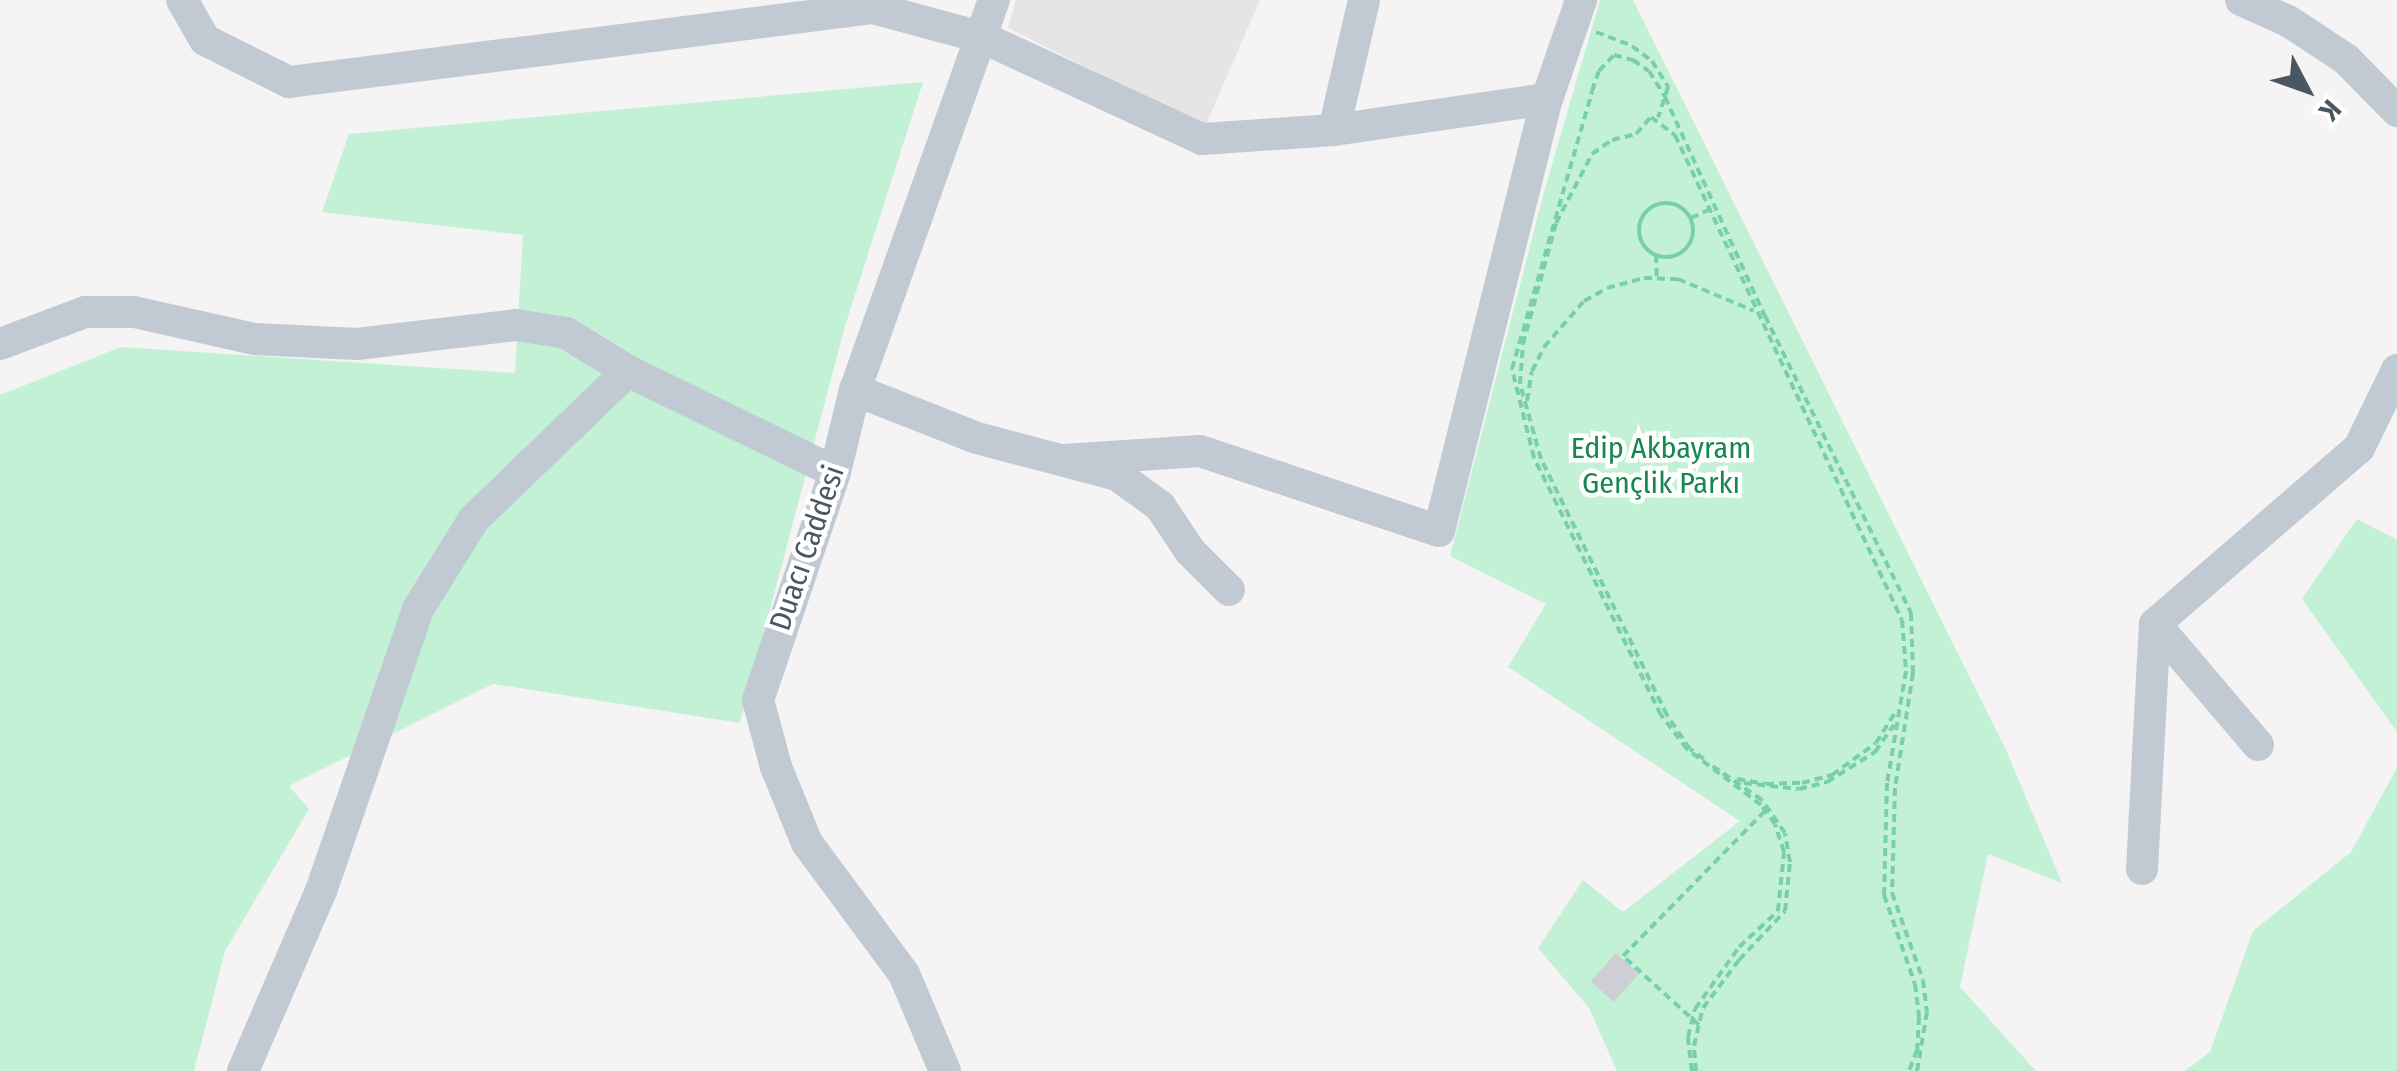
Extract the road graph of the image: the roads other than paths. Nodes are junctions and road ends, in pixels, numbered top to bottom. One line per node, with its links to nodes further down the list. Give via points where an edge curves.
1 (182, 0): 6 (street, via 205,40 289,82 873,8)
2 (994, 0): 6 (street, Duacı Caddesi)
3 (1364, 0): 9 (street)
4 (2241, 0): 8 (street, via 2346,59)
5 (1577, 12): 7 (street)
6 (984, 38): 9 (street, via 1202,139); 13 (street, Duacı Caddesi)
7 (1547, 99): 9 (street); 14 (street, via 1439,531 1200,452)
8 (2397, 111)
9 (1334, 130)
10 (0, 344): 12 (street, via 85,312 134,312 255,339 357,344 516,325 566,333)
11 (2397, 370): 17 (street, via 2359,448)
12 (628, 371): 15 (street); 20 (street, via 474,520 418,609 321,892)
13 (854, 390): 14 (street, via 977,438); 15 (street, Duacı Caddesi)
14 (1064, 460): 16 (street, via 1138,488)
15 (835, 472): 21 (street, Duacı Caddesi, via 758,700 807,843 904,974)
16 (1229, 590)
17 (2155, 624): 18 (street); 19 (street)
18 (2258, 745)
19 (2142, 869)
20 (243, 1071)
21 (945, 1071)

